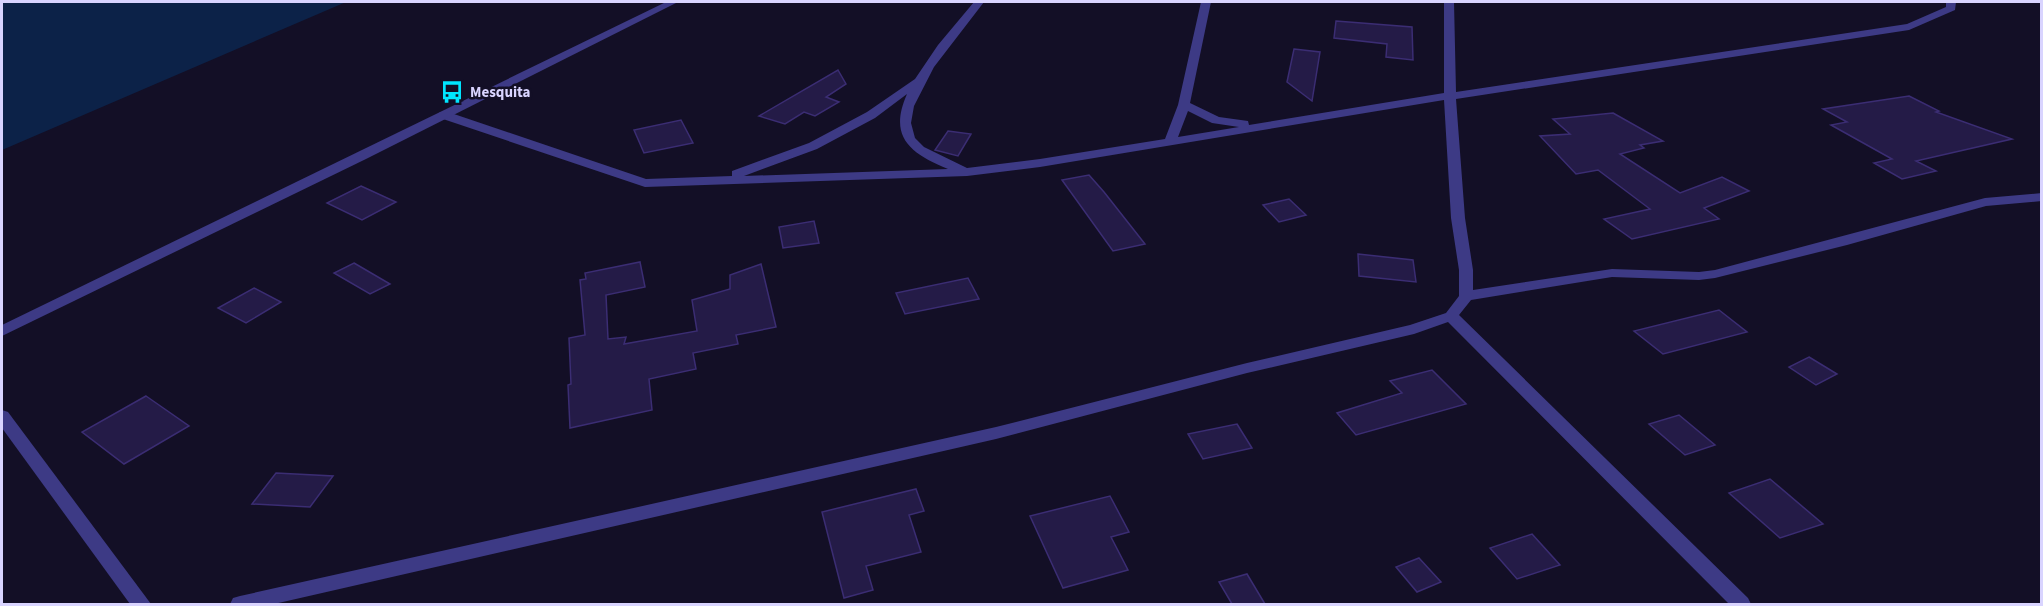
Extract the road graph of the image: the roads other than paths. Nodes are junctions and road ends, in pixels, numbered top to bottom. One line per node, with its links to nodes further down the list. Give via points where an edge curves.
1 (673, 2): 9 (street)
2 (979, 2): 6 (street)
3 (1206, 2): 8 (street)
4 (1449, 2): 7 (street)
5 (1951, 2): 7 (street, via 1951,8 1909,27)
6 (917, 82): 12 (street, via 904,117 908,138 927,154); 13 (street, via 871,115 813,146)
7 (1450, 96): 10 (street); 15 (street)
8 (1184, 105): 10 (street, via 1216,120); 11 (street)
9 (444, 115): 13 (street, via 645,183); 17 (street)
10 (1257, 126): 11 (street)
11 (1172, 140): 12 (street)
12 (967, 172): 13 (street)
13 (722, 180)
14 (2042, 197): 15 (street, via 1985,202 1715,274 1612,273)
15 (1466, 297): 16 (street)
16 (1451, 316): 20 (street, via 1414,329 996,433); 21 (street)
17 (2, 331)
18 (2, 416): 19 (street)
19 (141, 604)
20 (240, 604)
21 (1741, 604)

